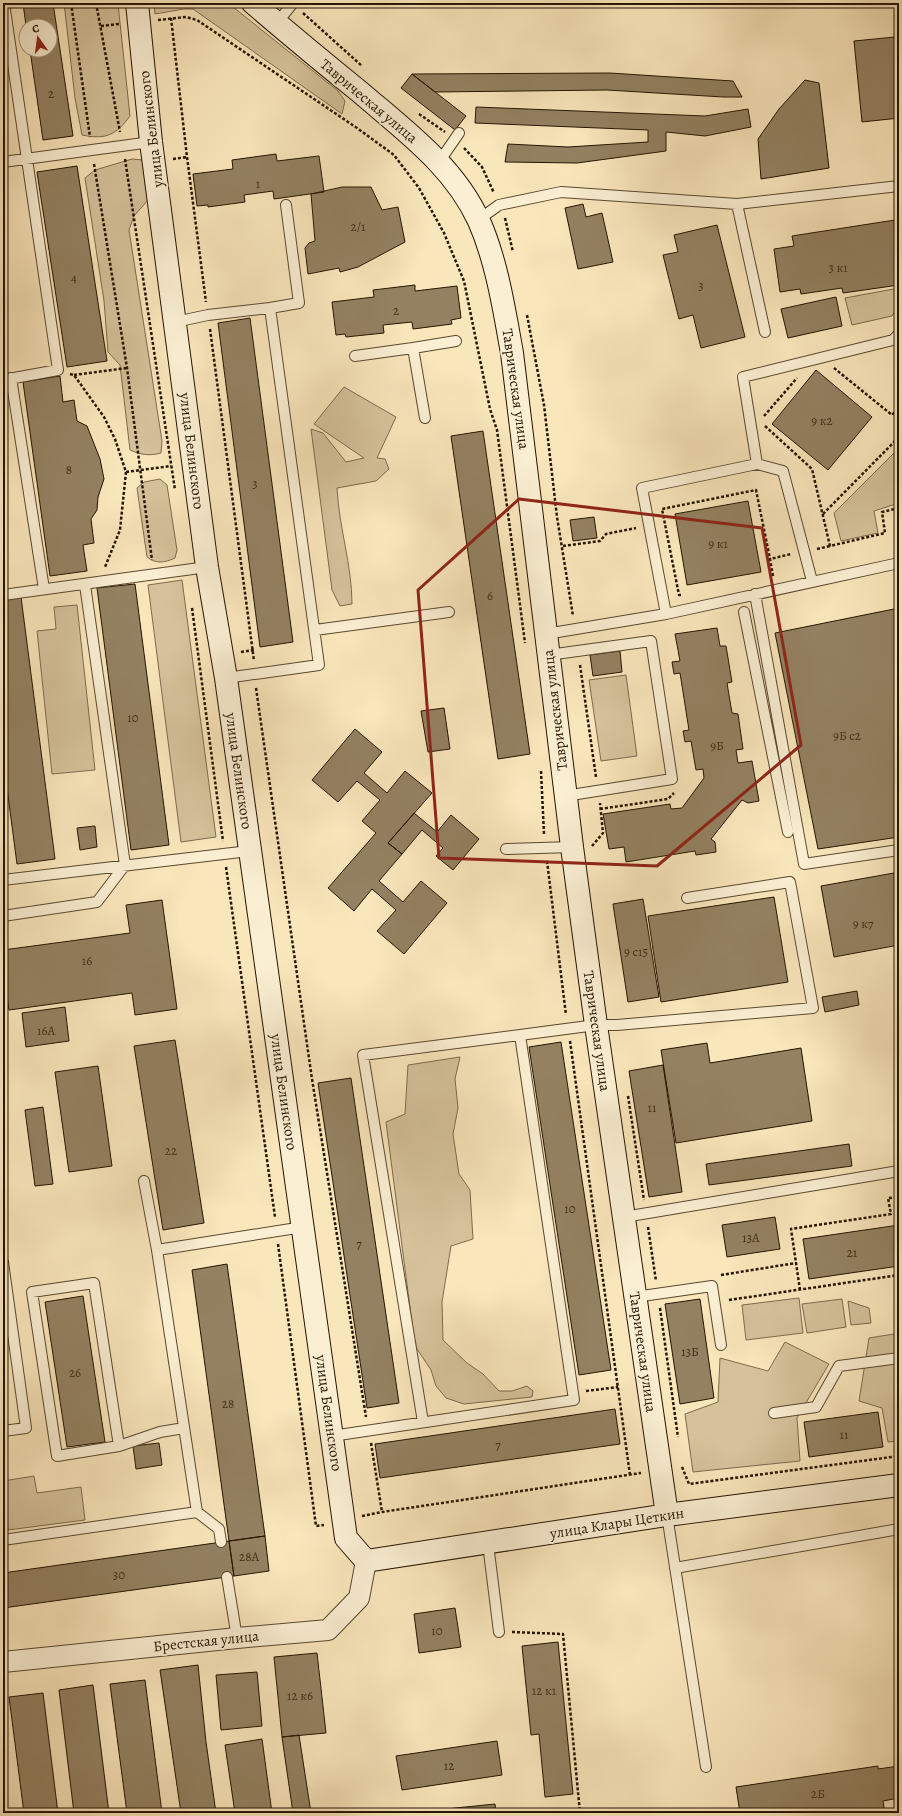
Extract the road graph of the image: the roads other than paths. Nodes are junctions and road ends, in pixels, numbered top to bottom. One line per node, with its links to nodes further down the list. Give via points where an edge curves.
1 (4, 3): 8 (lane)
2 (252, 3): 5 (street, Таврическая улица)
3 (294, 3): 5 (lane)
4 (138, 4): 7 (street, улица Белинского)
5 (277, 23): 10 (street, Таврическая улица, via 410,134)
6 (459, 133): 10 (lane)
7 (151, 142): 8 (lane); 16 (street, улица Белинского)
8 (27, 159): 9 (lane); 22 (lane, via 58,370)
9 (3, 162)
10 (439, 162): 14 (street, Таврическая улица, via 469,203)
11 (899, 186): 12 (lane)
12 (737, 204): 14 (lane, via 561,192 500,205); 17 (lane)
13 (286, 205): 15 (lane, via 299,303)
14 (478, 220): 36 (street, Таврическая улица, via 490,251 512,353)
15 (270, 308): 16 (lane, via 208,315); 35 (lane)
16 (175, 322): 26 (street, улица Белинского)
17 (764, 332)
18 (899, 334): 24 (lane, via 893,340 743,377)
19 (456, 341): 20 (lane)
20 (413, 348): 21 (lane); 23 (lane)
21 (355, 356)
22 (7, 379): 29 (lane)
23 (425, 418)
24 (757, 464): 27 (lane, via 783,471); 34 (lane, via 642,488)
25 (899, 563): 27 (lane)
26 (207, 567): 28 (lane); 37 (street, улица Белинского)
27 (812, 581): 31 (lane)
28 (85, 584): 29 (lane); 44 (lane)
29 (44, 589): 30 (lane)
30 (3, 594)
31 (755, 594): 34 (lane); 42 (lane, via 804,864)
32 (449, 612): 35 (lane)
33 (744, 612): 39 (lane)
34 (666, 614): 36 (lane)
35 (315, 630): 37 (lane, via 319,664)
36 (547, 644): 38 (street, Таврическая улица); 38 (lane, via 651,641 672,779)
37 (226, 678): 43 (street, улица Белинского)
38 (565, 796): 40 (street, Таврическая улица)
39 (788, 832)
40 (572, 847): 41 (lane); 48 (street, Таврическая улица)
41 (506, 849)
42 (899, 850)
43 (250, 851): 44 (lane); 53 (street, улица Белинского)
44 (125, 865): 45 (lane); 47 (lane, via 97,902)
45 (3, 879)
46 (687, 898): 48 (lane, via 790,882 813,1008)
47 (3, 916)
48 (596, 1025): 49 (lane); 52 (street, Таврическая улица)
49 (520, 1035): 60 (lane, via 574,1400); 60 (lane, via 363,1055)
50 (899, 1171): 52 (lane)
51 (144, 1181): 54 (lane)
52 (624, 1217): 56 (street, Таврическая улица)
53 (303, 1227): 54 (lane); 63 (street, улица Белинского)
54 (157, 1250): 61 (lane)
55 (3, 1262): 62 (lane, via 26,1428)
56 (636, 1297): 57 (lane, via 712,1286); 67 (street, Таврическая улица)
57 (722, 1345)
58 (899, 1358): 59 (lane, via 838,1366 816,1407)
59 (774, 1413)
60 (423, 1422): 63 (lane)
61 (184, 1428): 64 (lane, via 160,1432); 66 (lane)
62 (3, 1431)
63 (332, 1436): 72 (street, улица Белинского, via 346,1538)
64 (119, 1446): 64 (lane, via 57,1456 32,1292 94,1283)
65 (899, 1485): 67 (street, улица Клары Цеткин)
66 (198, 1512): 69 (lane); 70 (lane, via 218,1529)
67 (667, 1515): 71 (street, улица Клары Цеткин); 73 (lane)
68 (899, 1529): 73 (lane)
69 (3, 1540)
70 (221, 1542)
71 (488, 1544): 72 (street, улица Клары Цеткин); 75 (lane)
72 (366, 1562): 76 (street, Брестская улица, via 358,1598 328,1630)
73 (675, 1568): 78 (lane)
74 (227, 1577): 76 (lane)
75 (499, 1632)
76 (237, 1638): 77 (street, Брестская улица)
77 (3, 1662)
78 (706, 1767)

